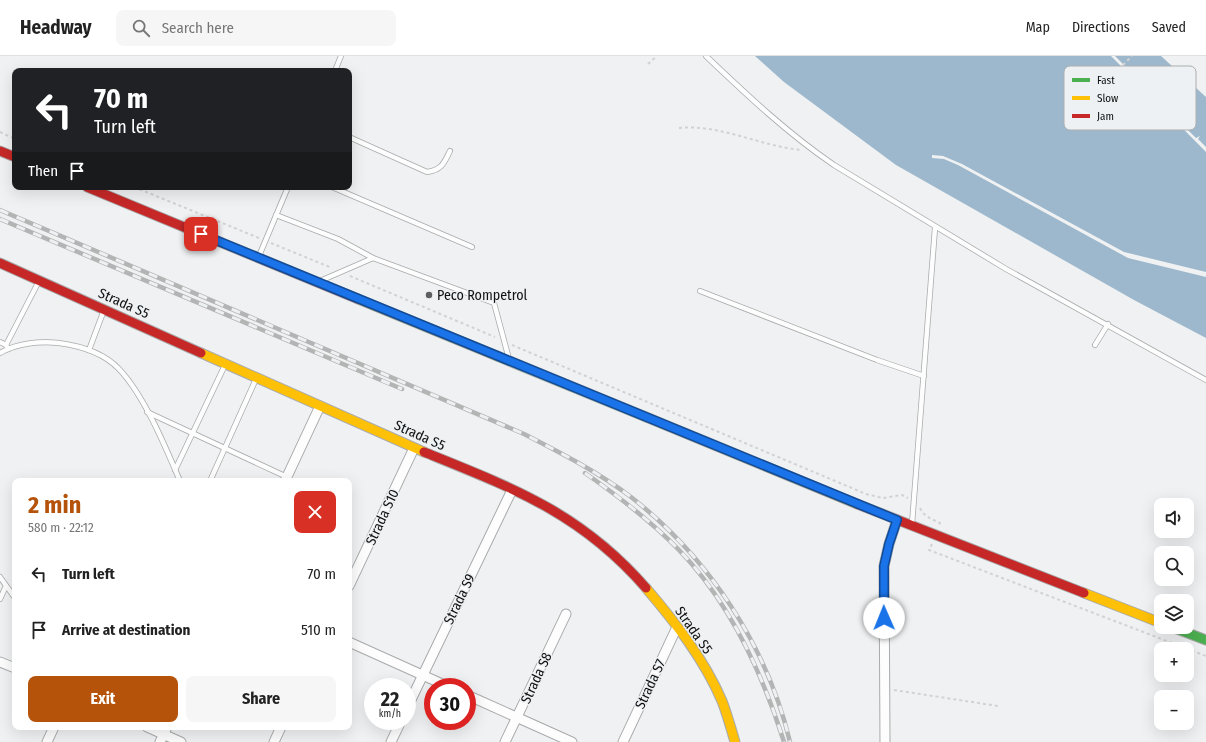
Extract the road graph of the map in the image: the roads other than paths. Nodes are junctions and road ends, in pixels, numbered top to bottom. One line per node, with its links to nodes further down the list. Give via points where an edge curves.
1 (341, 56): 3 (lane)
2 (706, 56): 12 (lane, via 761,109 814,152)
3 (336, 68)
4 (352, 138): 6 (lane, via 427,172 437,170)
5 (0, 151): 7 (main road)
6 (450, 151)
7 (12, 156)
8 (94, 190): 14 (main road)
9 (287, 190): 11 (lane)
10 (339, 190): 13 (lane)
11 (276, 215): 14 (lane); 15 (lane, via 338,239)
12 (935, 228): 21 (lane); 29 (lane)
13 (472, 247)
14 (258, 258): 18 (main road)
15 (373, 258): 18 (lane); 27 (lane, via 494,303)
16 (0, 263): 17 (main road, Strada S5)
17 (39, 280): 20 (main road, Strada S5); 24 (lane)
18 (317, 282): 27 (main road)
19 (700, 291): 29 (lane)
20 (104, 310): 25 (lane); 28 (main road, Strada S5)
21 (1108, 324): 23 (lane); 31 (lane)
22 (0, 342): 24 (lane)
23 (1095, 345)
24 (7, 346): 25 (lane, via 50,342 70,344); 26 (lane)
25 (89, 350): 33 (lane, via 119,368 132,384)
26 (0, 353)
27 (510, 362): 43 (main road)
28 (225, 364): 30 (main road, Strada S5); 34 (lane)
29 (924, 376): 44 (lane)
30 (256, 378): 32 (main road, Strada S5); 35 (lane)
31 (1206, 380)
32 (320, 406): 36 (main road, Strada S5); 41 (street)
33 (147, 412): 34 (lane); 37 (lane)
34 (193, 433): 35 (lane); 37 (lane)
35 (225, 448): 39 (lane); 40 (lane)
36 (414, 448): 42 (main road, Strada S5); 46 (street, Strada S10)
37 (175, 470): 38 (lane)
38 (179, 478)
39 (211, 478)
40 (284, 478)
41 (286, 478)
42 (512, 490): 52 (main road, Strada S5, via 554,510 587,532 647,589); 58 (street, Strada S9)
43 (897, 520): 44 (main road); 76 (street, via 884,566)
44 (912, 526): 51 (main road)
45 (0, 577): 47 (lane)
46 (352, 580)
47 (6, 586): 48 (lane); 49 (lane)
48 (12, 594)
49 (0, 599)
50 (566, 614): 62 (street, Strada S8)
51 (1154, 620)
52 (677, 627): 74 (street, Strada S7); 75 (main road, Strada S5, via 719,695)
53 (1190, 634): 54 (main road)
54 (1206, 640)
55 (352, 643): 58 (street)
56 (0, 662): 57 (street)
57 (12, 667)
58 (423, 675): 59 (street); 60 (street, Strada S9)
59 (430, 678)
60 (416, 689)
61 (476, 699): 62 (street)
62 (517, 717): 72 (street, Strada S8); 73 (street)
63 (53, 730): 68 (street)
64 (154, 730): 67 (street)
65 (280, 730): 70 (street)
66 (397, 730): 71 (street)
67 (164, 734): 69 (street)
68 (47, 742)
69 (181, 742)
70 (274, 742)
71 (391, 742)
72 (506, 742)
73 (572, 742)
74 (623, 742)
75 (735, 742)
76 (885, 742)

